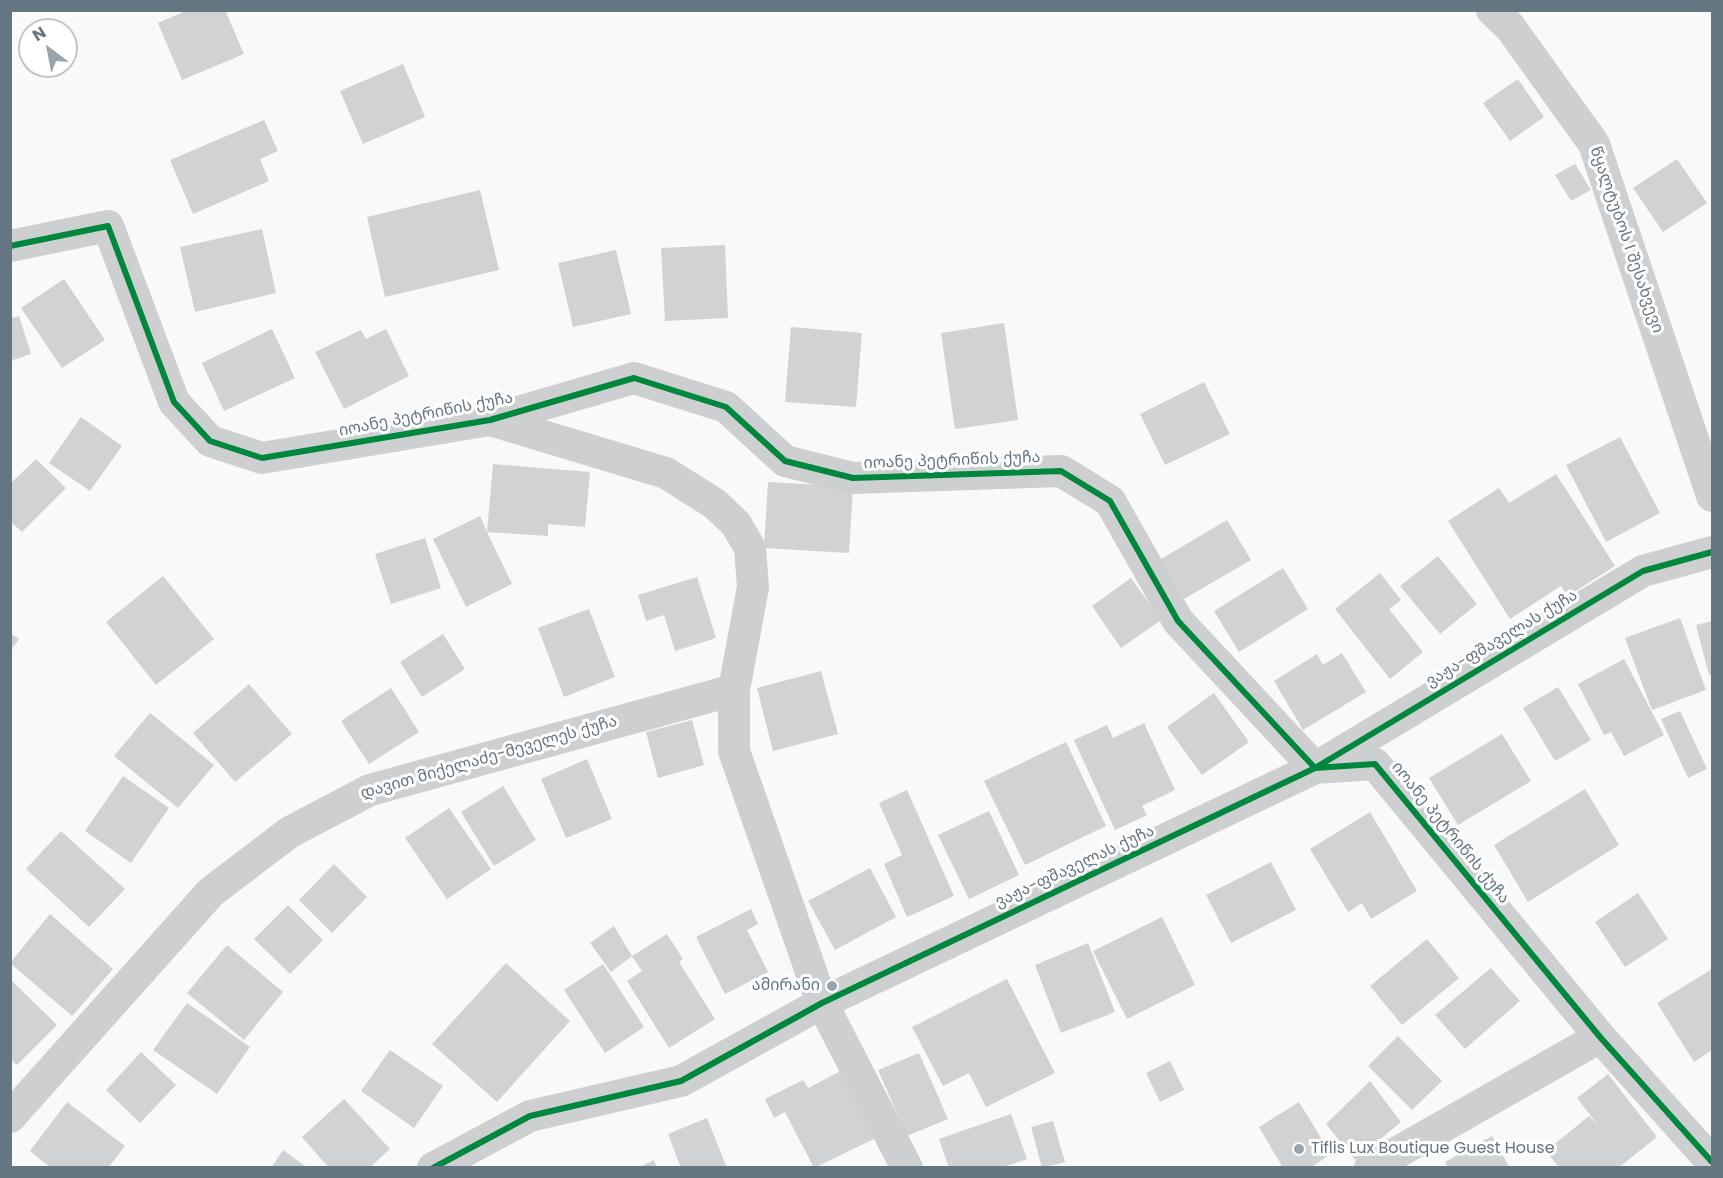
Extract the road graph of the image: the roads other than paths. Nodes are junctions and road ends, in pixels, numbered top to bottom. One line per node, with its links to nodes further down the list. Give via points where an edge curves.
1 (1492, 10): 4 (street, წყალტუბოს I შესახვევი, via 1510,27 1594,144)
2 (10, 246): 3 (street, იოანე პეტრიწის ქუჩა, via 108,226 174,402 210,441 262,458)
3 (490, 420): 6 (street, via 666,473 715,504 736,524 750,548 753,586); 9 (street, იოანე პეტრიწის ქუჩა, via 634,378 726,406 785,461 853,478 1061,471 1110,501 1178,621)
4 (1713, 495)
5 (1713, 552): 7 (street, ვაჟა-ფშაველას ქუჩა, via 1643,571)
6 (734, 690): 10 (street, via 734,751); 12 (street, დავით მიქელაძე-მეველეს ქუჩა, via 370,790 290,832 211,892)
7 (1393, 720): 8 (street); 9 (street, ვაჟა-ფშაველას ქუჩა)
8 (1375, 764): 9 (street, იოანე პეტრიწის ქუჩა); 11 (street, იოანე პეტრიწის ქუჩა)
9 (1315, 768): 10 (street, ვაჟა-ფშაველას ქუჩა)
10 (822, 1003): 14 (street, ვაჟა-ფშაველას ქუჩა, via 681,1082 530,1116); 15 (street)
11 (1600, 1037): 13 (street, იოანე პეტრიწის ქუჩა); 16 (street)
12 (12, 1112)
13 (1713, 1162)
14 (433, 1167)
15 (907, 1167)
16 (1370, 1167)

